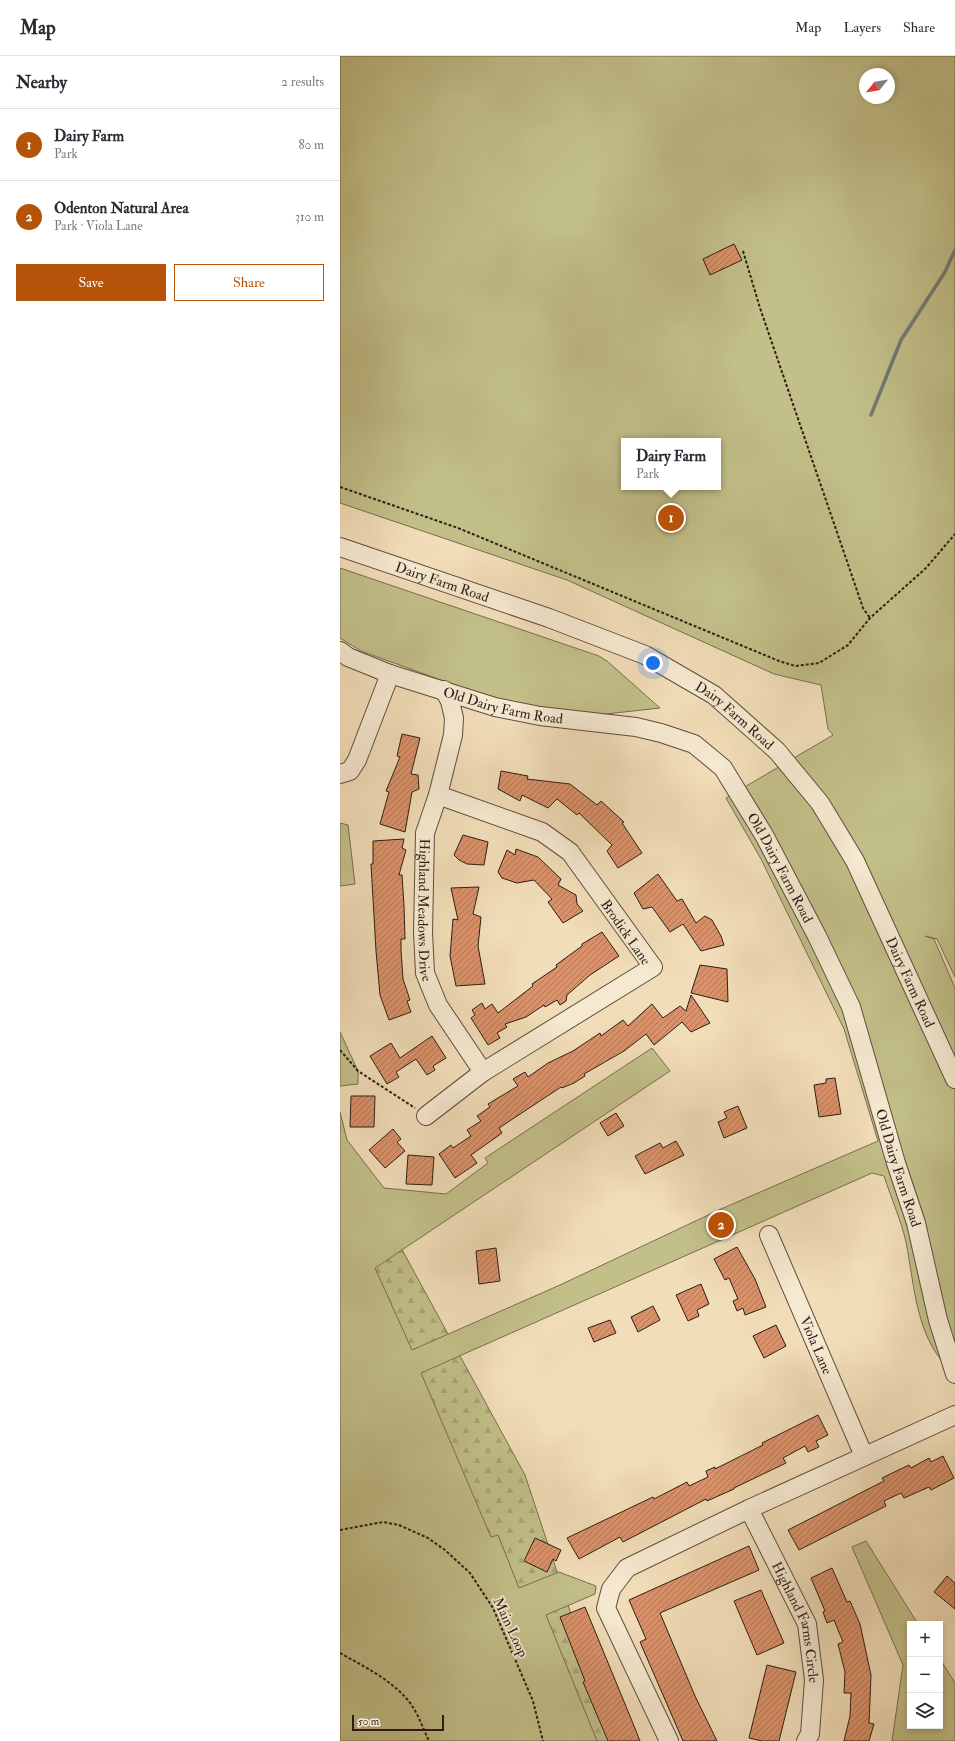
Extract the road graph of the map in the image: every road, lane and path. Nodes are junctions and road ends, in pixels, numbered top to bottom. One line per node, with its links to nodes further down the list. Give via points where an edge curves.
1 (743, 251): 5 (path, via 862,608)
2 (340, 487): 5 (path, via 458,528 795,666 819,663 848,645)
3 (955, 534): 5 (path, via 926,568)
4 (340, 547): 13 (street, Dairy Farm Road, via 550,618 645,655 714,695 777,751 820,803 855,861)
5 (870, 618)
6 (340, 651): 7 (street, Old Dairy Farm Road)
7 (390, 674): 8 (street, Old Dairy Farm Road); 9 (street, via 357,760 350,771)
8 (444, 690): 10 (street, Highland Meadows Drive, via 454,718 453,735); 16 (street, Old Dairy Farm Road, via 496,707 540,716 661,732 694,744 723,768 768,841 818,936 851,1007 916,1223)
9 (340, 774)
10 (438, 795): 12 (street, Highland Meadows Drive, via 425,833 425,973 438,1005); 12 (street, Brodick Lane, via 542,832 570,852 653,967)
11 (340, 1050): 14 (path, via 358,1071 406,1100)
12 (483, 1072): 14 (street, Brodick Lane)
13 (955, 1079)
14 (426, 1116)
15 (769, 1235): 19 (street, Viola Lane)
16 (949, 1348): 17 (street)
17 (955, 1374)
18 (955, 1415): 19 (street)
19 (864, 1456): 20 (street)
20 (749, 1510): 25 (street, via 627,1568 612,1589 606,1608); 26 (street, Highland Farms Circle, via 807,1624 814,1680 810,1734)
21 (340, 1530): 24 (path, Main Loop, via 383,1522 399,1525 428,1538 470,1573 493,1608 533,1701)
22 (340, 1653): 23 (path, via 387,1680 406,1698 418,1716)
23 (429, 1741)
24 (543, 1741)
25 (669, 1741)
26 (806, 1741)

